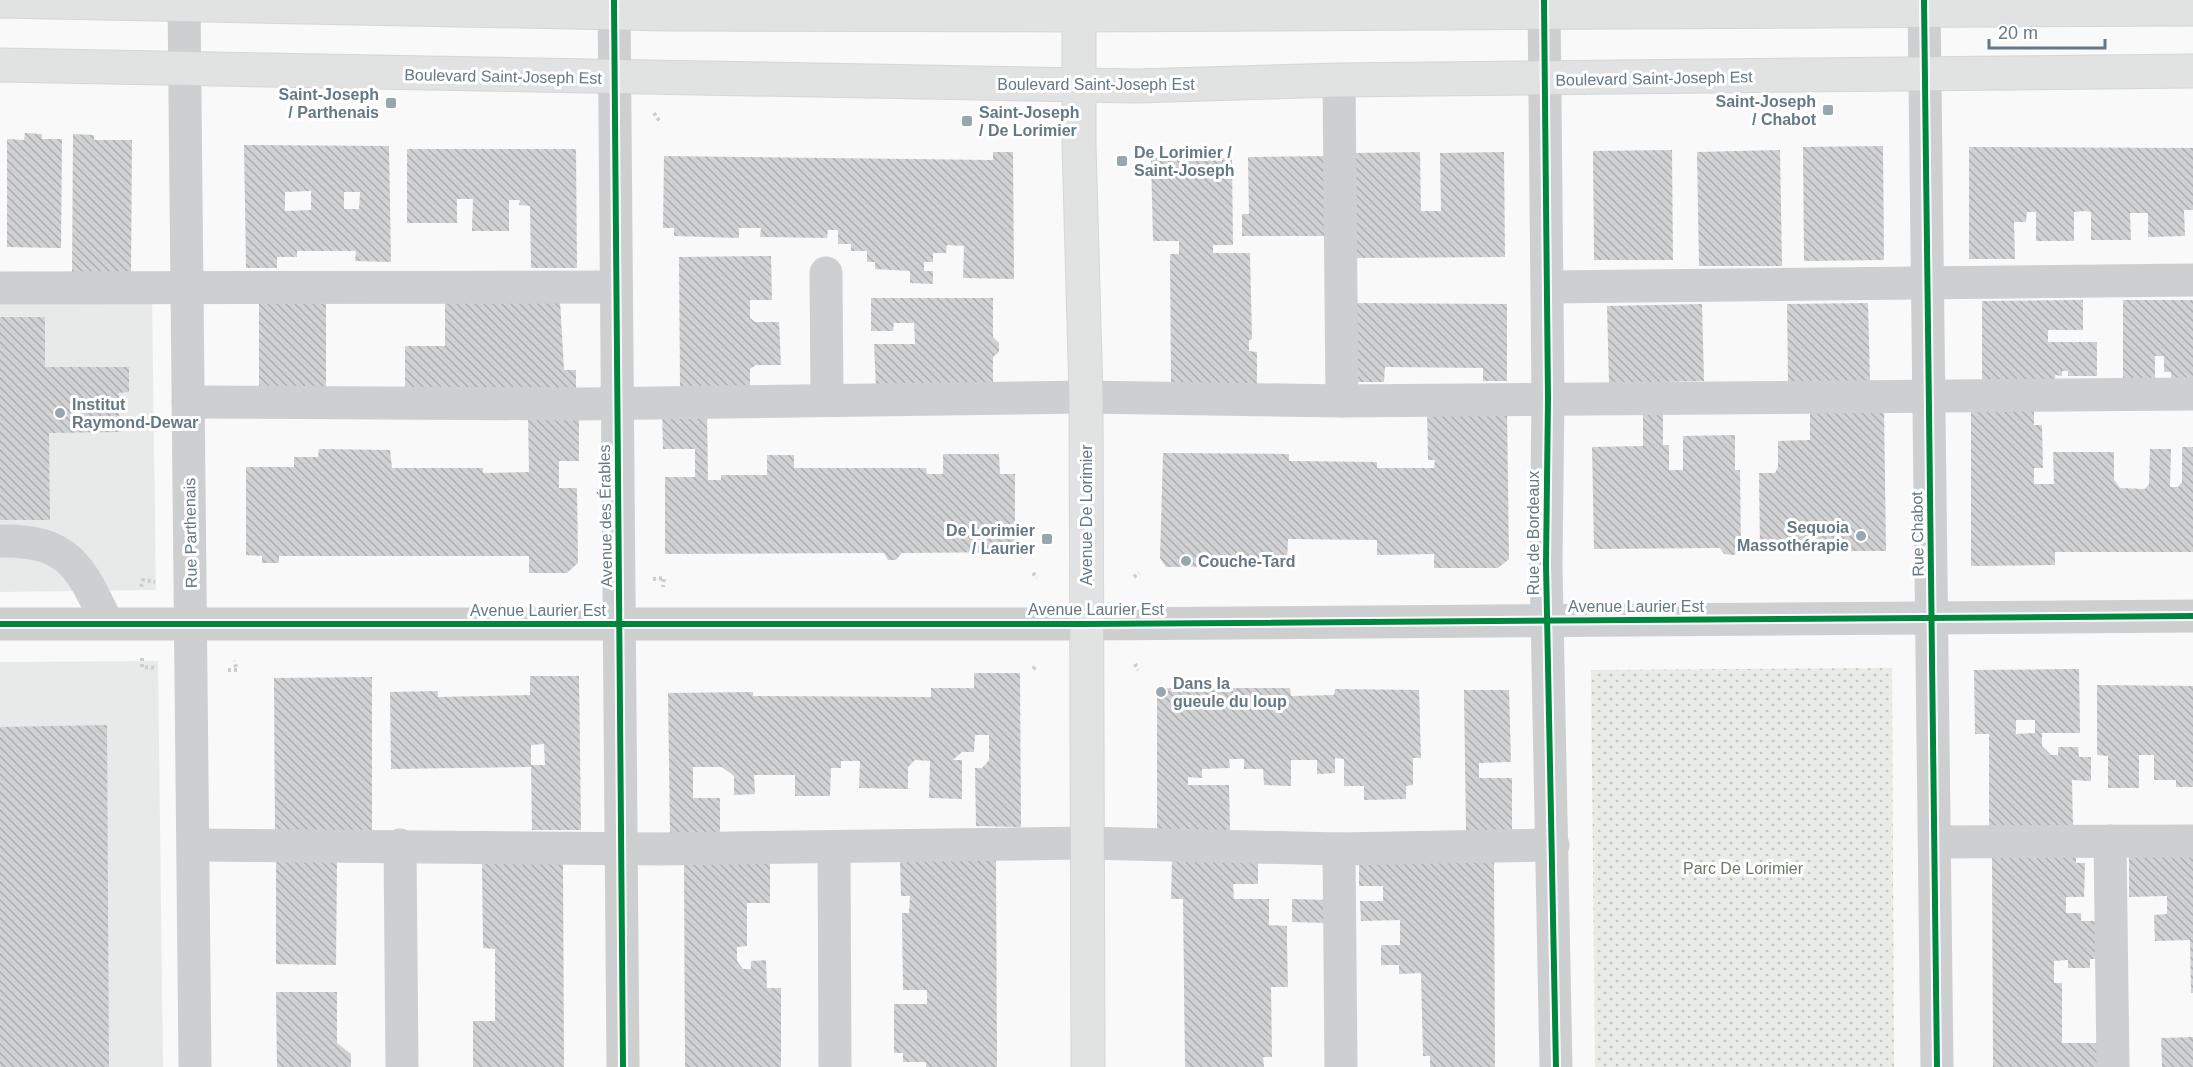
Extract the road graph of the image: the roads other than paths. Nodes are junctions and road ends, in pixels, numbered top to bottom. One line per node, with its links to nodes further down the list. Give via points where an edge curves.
1 (0, 2): 2 (main road)
2 (184, 2): 5 (main road); 9 (street, Rue Parthenais)
3 (1924, 5): 4 (main road); 7 (main road); 11 (street, Rue Chabot)
4 (1544, 6): 6 (main road); 13 (street, Rue de Bordeaux)
5 (614, 7): 6 (main road); 12 (street, Avenue des Érables)
6 (1079, 8): 15 (main road, Avenue De Lorimier)
7 (2193, 9)
8 (0, 65): 9 (main road, Boulevard Saint-Joseph Est)
9 (184, 69): 12 (main road, Boulevard Saint-Joseph Est); 20 (street, Rue Parthenais)
10 (2193, 71): 11 (main road, Boulevard Saint-Joseph Est)
11 (1923, 74): 13 (main road, Boulevard Saint-Joseph Est); 18 (street, Rue Chabot)
12 (615, 78): 15 (main road, Boulevard Saint-Joseph Est); 19 (street, Avenue des Érables)
13 (1547, 79): 14 (main road, Boulevard Saint-Joseph Est); 21 (street, Rue de Bordeaux)
14 (1339, 80): 15 (main road, Boulevard Saint-Joseph Est); 28 (street)
15 (1079, 85): 25 (main road, Avenue De Lorimier)
16 (826, 273): 27 (street)
17 (2193, 280): 18 (street)
18 (1926, 283): 21 (street); 24 (street, Rue Chabot)
19 (616, 286): 20 (street); 30 (street, Avenue des Érables)
20 (188, 287): 22 (street); 29 (street, Rue Parthenais)
21 (1548, 287): 26 (street, Rue de Bordeaux)
22 (0, 288)
23 (2193, 394): 24 (street)
24 (1927, 396): 26 (street); 33 (street, Rue Chabot)
25 (1086, 397): 27 (street); 28 (street); 39 (main road, Avenue De Lorimier)
26 (1548, 398): 28 (street); 34 (street, Rue de Bordeaux)
27 (827, 399): 30 (street)
28 (1342, 401)
29 (188, 402): 30 (street); 36 (street, Rue Parthenais)
30 (617, 404): 37 (street, Avenue des Érables)
31 (0, 541): 35 (street, via 29,540 49,545 70,560 87,581)
32 (2193, 616): 33 (street, Avenue Laurier Est)
33 (1932, 619): 34 (street, Avenue Laurier Est); 42 (street, Rue Chabot)
34 (1546, 620): 39 (street, Avenue Laurier Est); 46 (street, Rue de Bordeaux)
35 (107, 623): 36 (street, Avenue Laurier Est); 38 (street, Avenue Laurier Est)
36 (191, 623): 37 (street, Avenue Laurier Est); 44 (street, Rue Parthenais)
37 (620, 623): 39 (street, Avenue Laurier Est); 48 (street, Avenue des Érables)
38 (0, 624)
39 (1086, 624): 43 (main road, Avenue De Lorimier)
40 (2110, 841): 41 (street); 42 (street); 58 (street)
41 (2193, 841)
42 (1935, 842): 57 (street, Rue Chabot)
43 (1086, 843): 47 (street); 49 (street); 54 (main road, Avenue De Lorimier)
44 (194, 845): 45 (street); 50 (street, Rue Parthenais)
45 (400, 845): 48 (street); 51 (street)
46 (1553, 845): 49 (street); 56 (street, Rue de Bordeaux)
47 (834, 847): 48 (street); 53 (street)
48 (622, 848): 52 (street, Avenue des Érables)
49 (1339, 849): 55 (street)
50 (195, 1067)
51 (402, 1067)
52 (623, 1067)
53 (835, 1067)
54 (1088, 1067)
55 (1341, 1067)
56 (1556, 1067)
57 (1937, 1067)
58 (2113, 1067)

